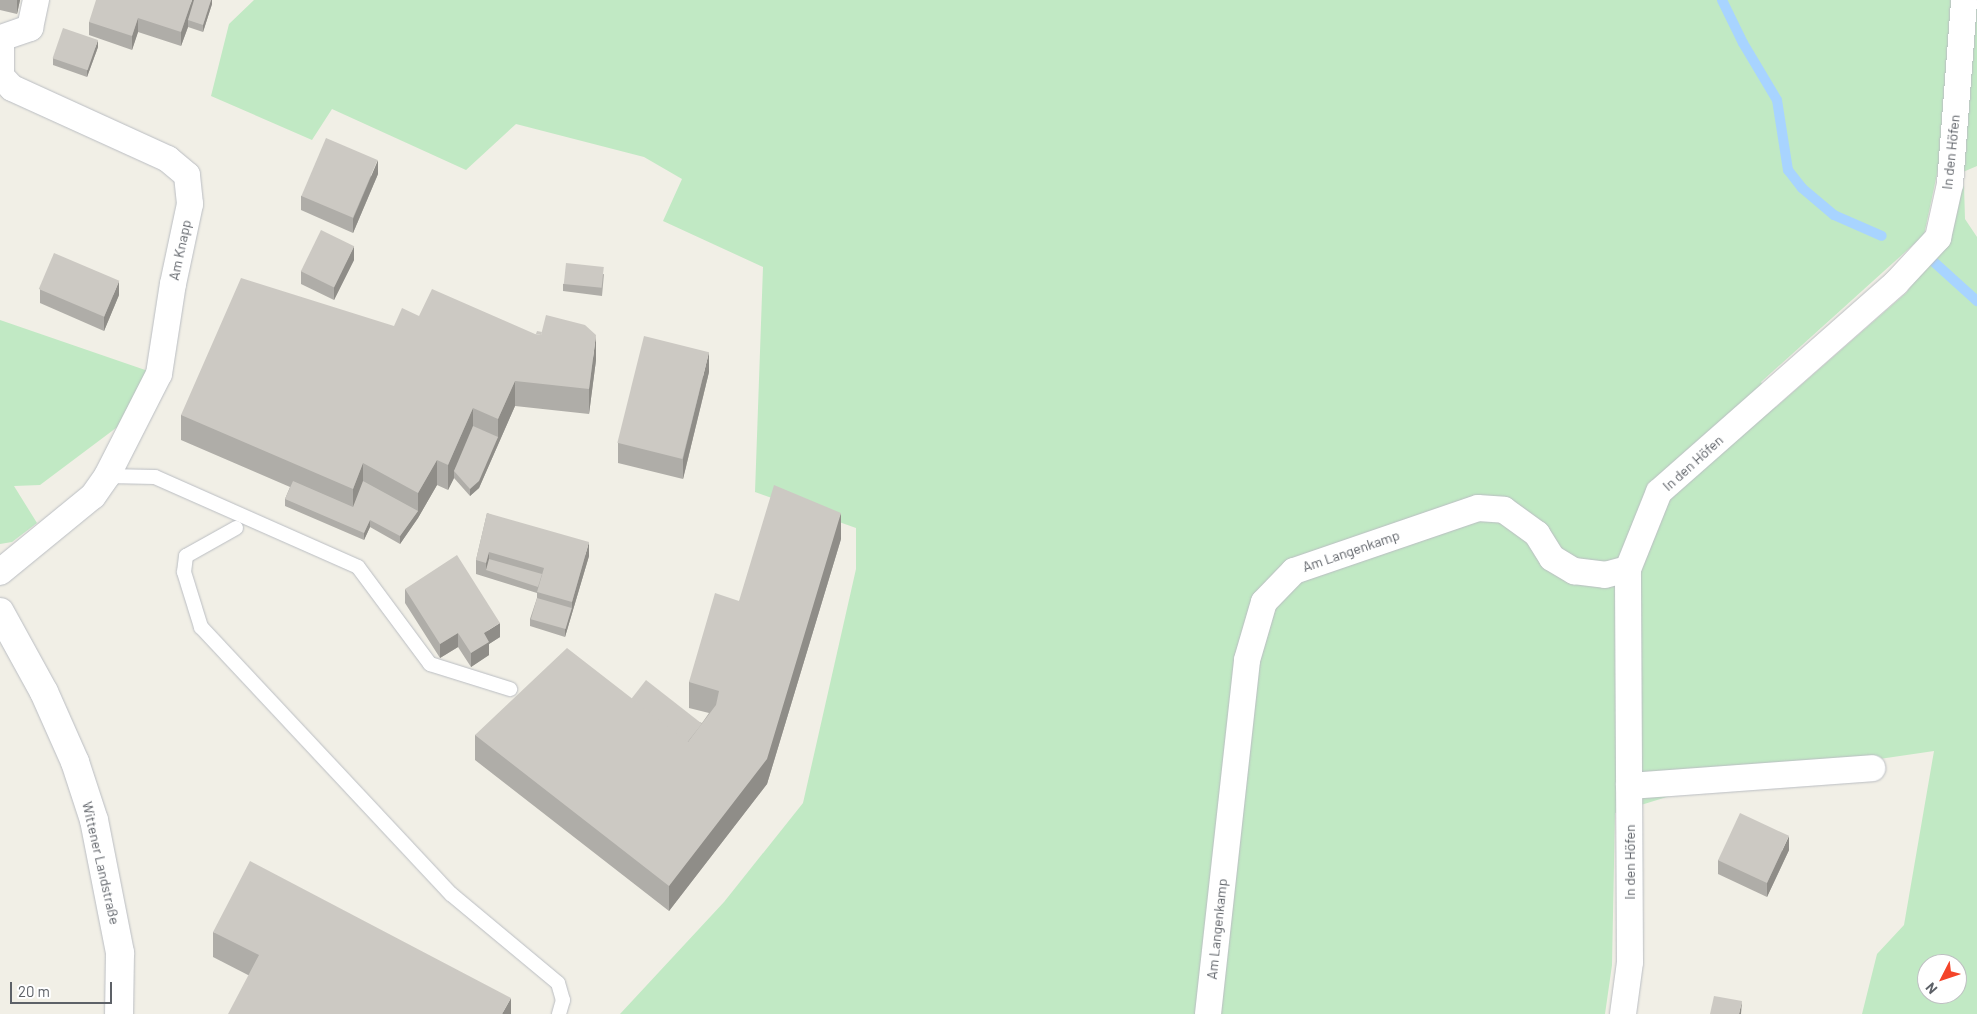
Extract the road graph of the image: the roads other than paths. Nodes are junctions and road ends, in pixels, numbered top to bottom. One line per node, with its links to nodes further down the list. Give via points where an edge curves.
1 (36, 0): 3 (street, Am Knapp, via 30,28 1,38 1,76 12,88 168,159 186,175 190,204 159,374)
2 (1964, 0): 5 (street, In den Höfen, via 1950,184 1938,238 1896,283 1660,492)
3 (106, 476): 6 (street, Am Knapp, via 93,496); 8 (lane, via 155,477 358,567 430,664)
4 (236, 528): 12 (lane, via 186,556 184,572 202,627 451,894 558,983 563,1000)
5 (1628, 569): 10 (street, In den Höfen); 13 (street, Am Langenkamp, via 1605,575 1574,571 1552,558 1537,534 1504,510 1478,508 1294,571 1264,602 1247,660)
6 (0, 572)
7 (0, 612): 11 (main road, Wittener Landstraße, via 48,701 75,762 94,820 120,952)
8 (510, 688)
9 (1872, 768): 10 (street)
10 (1630, 786): 14 (street, In den Höfen, via 1630,962)
11 (119, 1014)
12 (559, 1014)
13 (1208, 1014)
14 (1623, 1014)

